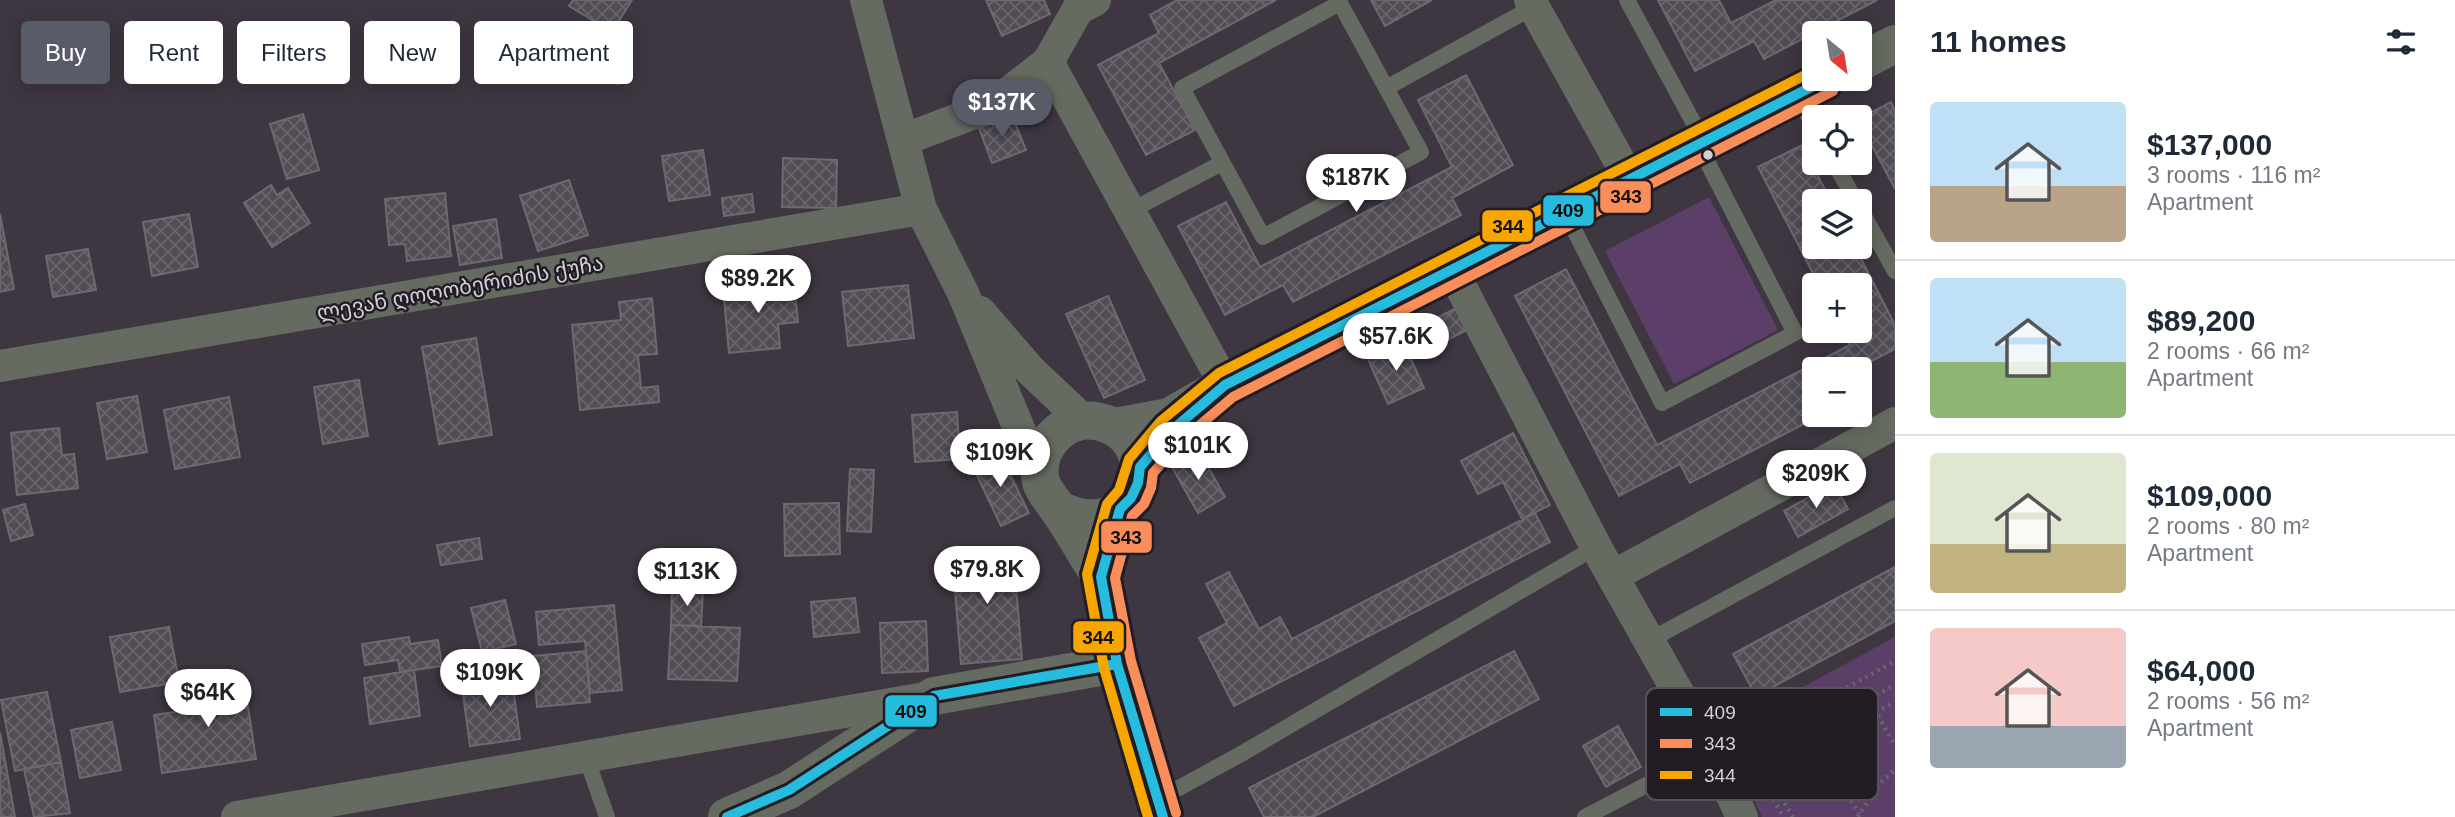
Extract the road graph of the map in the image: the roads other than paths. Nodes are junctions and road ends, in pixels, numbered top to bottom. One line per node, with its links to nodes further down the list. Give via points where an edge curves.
1 (866, 0): 10 (street)
2 (1095, 0): 7 (street, via 1078,9)
3 (1627, 0): 11 (lane)
4 (1537, 2): 8 (lane); 13 (street)
5 (1895, 44): 6 (street)
6 (1872, 56)
7 (1048, 61): 10 (street, via 990,107); 15 (street)
8 (1386, 88): 12 (lane, via 1421,152 1263,237); 12 (lane, via 1340,3 1182,88)
9 (1804, 91): 11 (street)
10 (903, 140): 14 (street)
11 (1701, 143): 13 (street); 16 (lane, via 1795,333 1662,403)
12 (1222, 163): 15 (lane)
13 (1630, 180): 16 (street)
14 (921, 209): 20 (street); 21 (street, ლევან ღოღობერიძის ქუჩა)
15 (1130, 211): 22 (street)
16 (1565, 212): 18 (street)
17 (1872, 230): 19 (lane)
18 (1452, 270): 22 (street); 29 (street)
19 (1895, 271)
20 (963, 293): 24 (street, via 1031,371); 26 (street)
21 (0, 366)
22 (1225, 385): 24 (street, via 1169,417); 25 (street, via 1171,431)
23 (1895, 423): 30 (street)
24 (1100, 424): 25 (street, via 1128,438); 26 (street, via 1068,425 1054,435 1040,465)
25 (1140, 467): 28 (street, via 1131,498)
26 (1050, 495): 28 (street, via 1073,517 1090,520); 31 (street)
27 (1895, 508): 32 (lane)
28 (1120, 509): 31 (street)
29 (1596, 547): 30 (street); 38 (lane, via 1241,754)
30 (1613, 576): 32 (street)
31 (1101, 577): 33 (street)
32 (1648, 641): 34 (street)
33 (1117, 664): 35 (street); 38 (street)
34 (1675, 688)
35 (934, 696): 36 (street); 41 (street, via 789,790)
36 (586, 757): 39 (street); 40 (lane)
37 (1646, 785): 42 (lane)
38 (1160, 809)
39 (237, 817)
40 (607, 817)
41 (727, 817)
42 (1585, 817)

